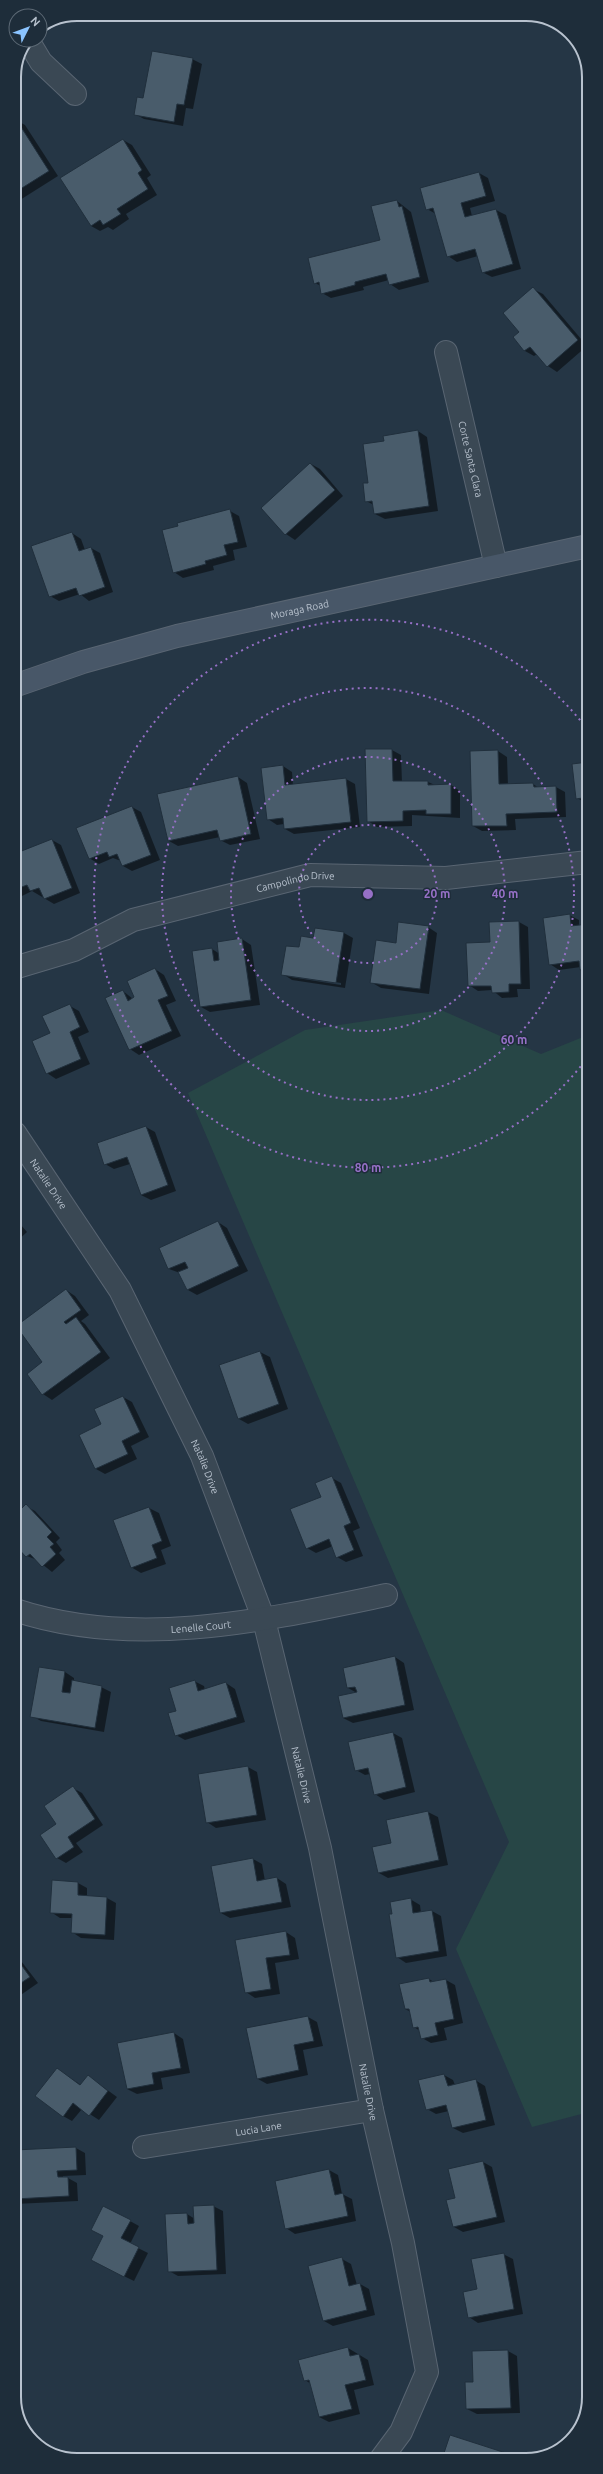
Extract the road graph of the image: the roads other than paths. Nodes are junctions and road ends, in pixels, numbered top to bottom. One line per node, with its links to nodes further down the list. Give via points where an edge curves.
1 (33, 48): 2 (street, via 41,62)
2 (75, 94)
3 (446, 352): 5 (street, Corte Santa Clara)
4 (582, 547): 5 (main road, Moraga Road)
5 (496, 566): 6 (main road, Moraga Road, via 177,636 83,662)
6 (21, 684)
7 (582, 863): 8 (street, Campolindo Drive, via 446,878 310,875 133,920 74,950)
8 (21, 966)
9 (21, 1142): 12 (street, Natalie Drive, via 120,1290 202,1456)
10 (386, 1595): 12 (street, Lenelle Court)
11 (21, 1611): 12 (street, Lenelle Court, via 73,1623 134,1630)
12 (264, 1620): 13 (street, Natalie Drive, via 320,1848)
13 (372, 2110): 14 (street, Lucia Lane); 15 (street, Natalie Drive, via 403,2242 426,2372 401,2432)
14 (144, 2147)
15 (385, 2453)

